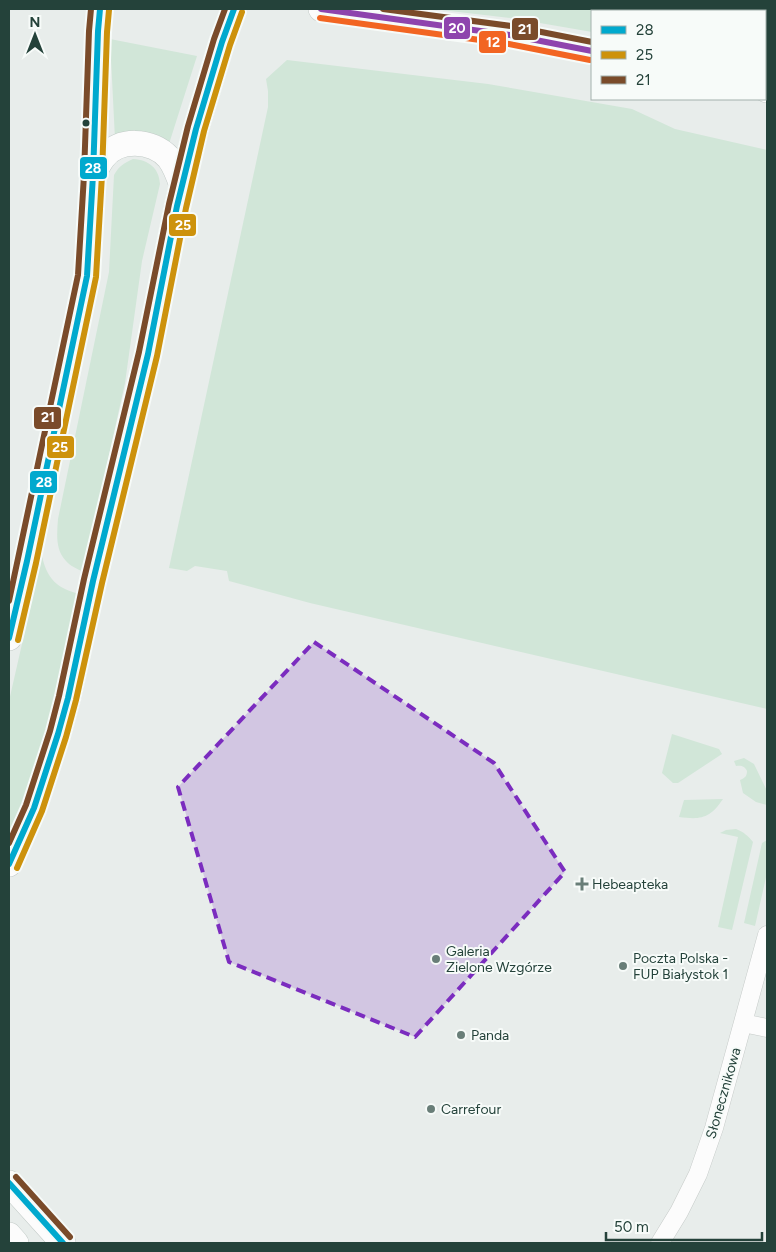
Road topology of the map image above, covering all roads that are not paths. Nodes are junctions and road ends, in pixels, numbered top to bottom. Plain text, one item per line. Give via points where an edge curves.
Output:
1 (100, 9) edge
2 (234, 9) edge
3 (321, 9) edge
4 (591, 52) edge
5 (93, 175) junction
6 (182, 186) junction
7 (9, 638) edge
8 (9, 864) edge
9 (767, 935) edge
10 (743, 1023) junction
11 (767, 1028) edge
12 (9, 1183) edge
13 (9, 1235) edge
14 (16, 1243) edge
15 (63, 1243) edge
16 (660, 1243) edge

1 - 5 main road
2 - 6 main road via 198,120
3 - 4 main road via 510,35
5 - 6 main road via 113,149 140,144 159,150 169,158
5 - 7 main road via 87,276
6 - 8 main road via 148,354 63,716 34,808
9 - 10 street, Słonecznikowa
10 - 11 street
10 - 16 street, Słonecznikowa via 698,1174
12 - 15 main road
13 - 14 main road

